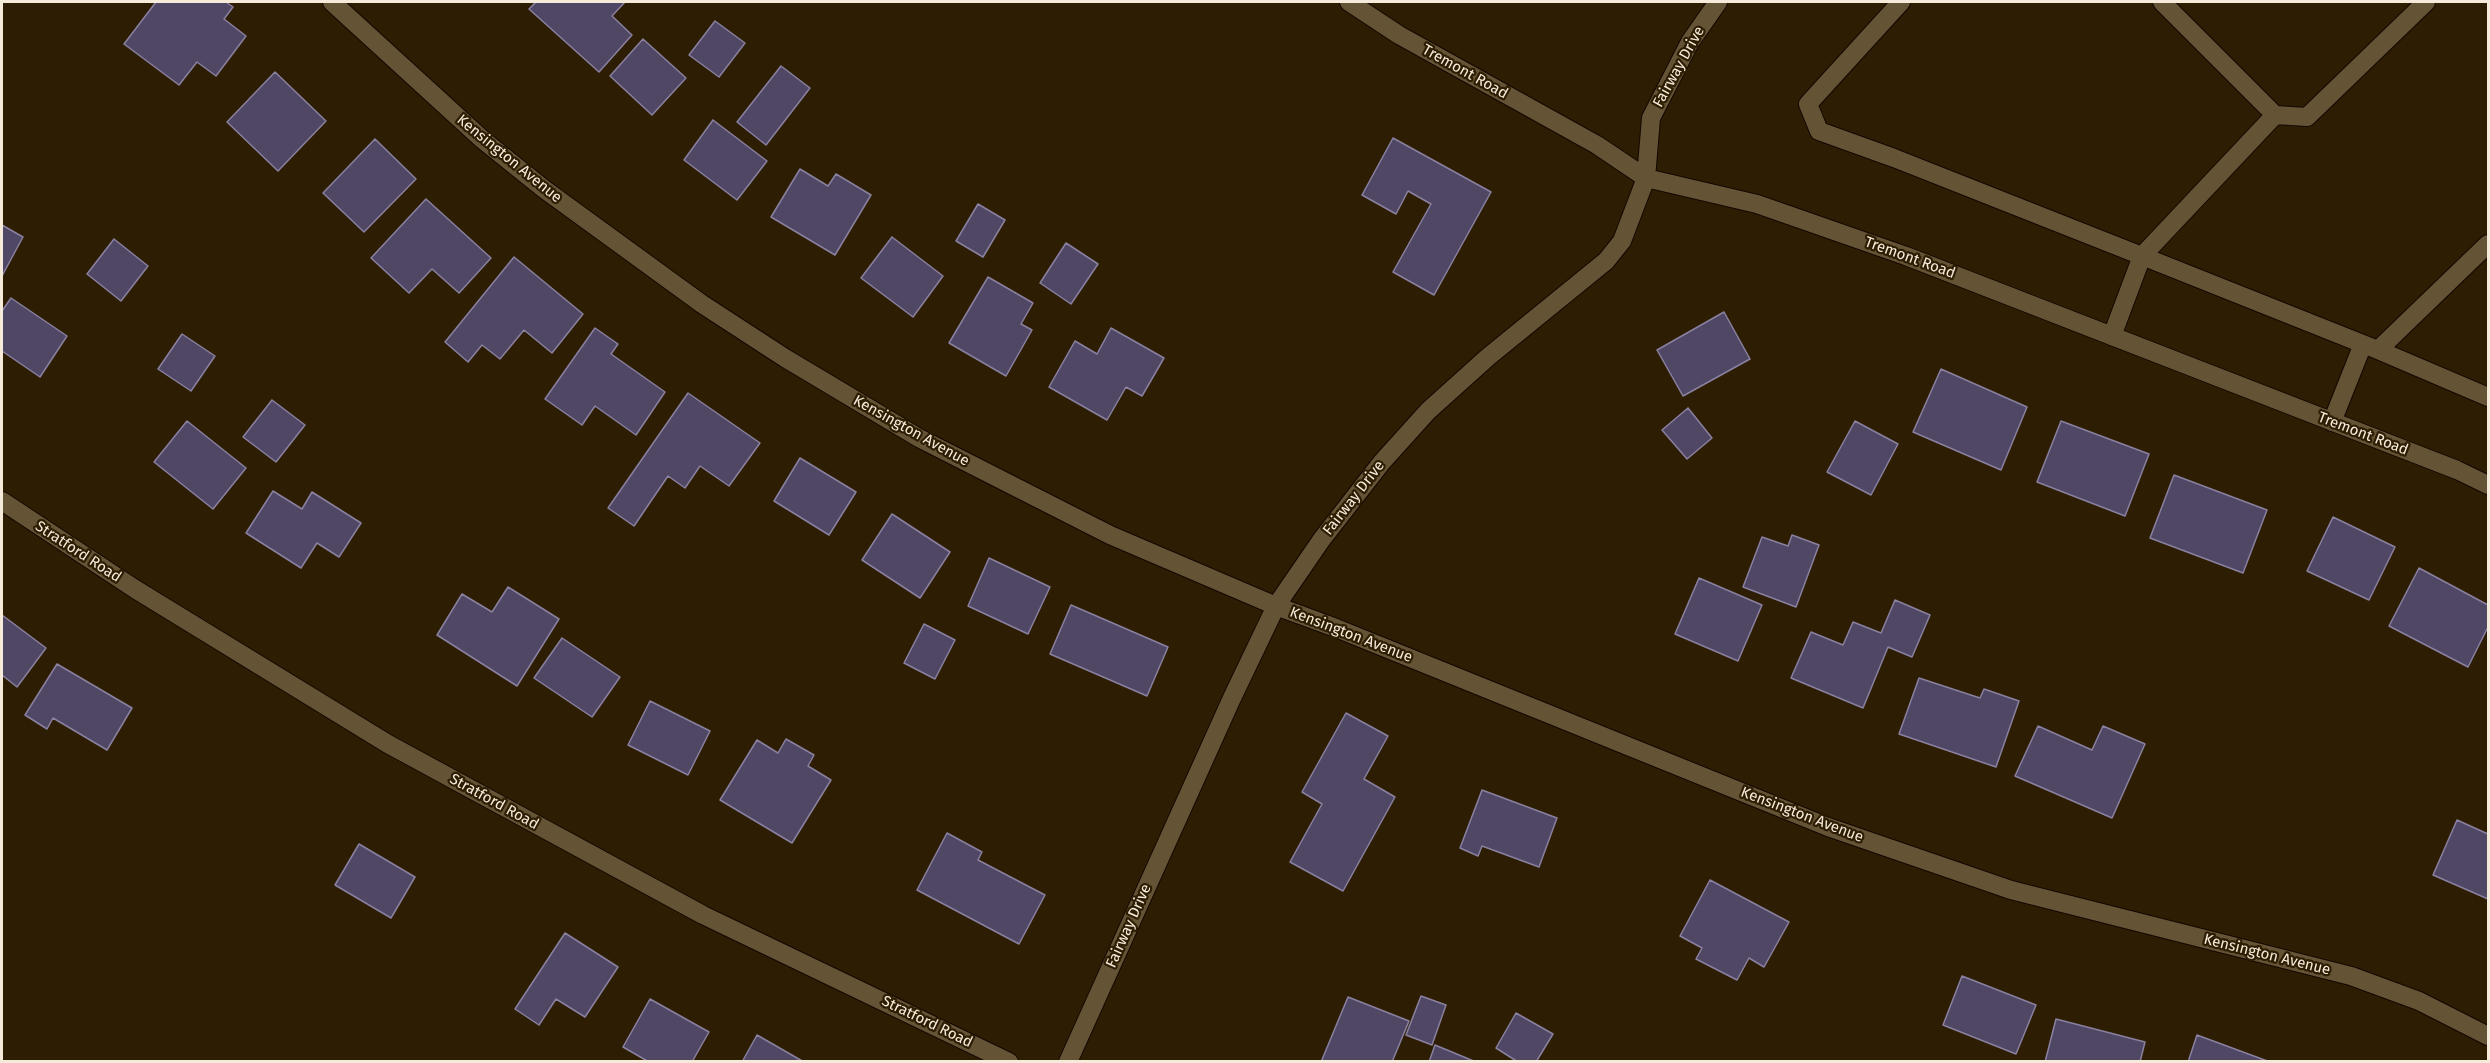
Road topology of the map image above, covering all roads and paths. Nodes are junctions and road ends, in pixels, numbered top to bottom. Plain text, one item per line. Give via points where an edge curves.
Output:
1 (332, 2) edge
2 (1349, 2) edge
3 (1718, 2) edge
4 (1901, 2) edge
5 (2162, 2) edge
6 (2426, 2) edge
7 (2275, 116) junction
8 (1646, 178) junction
9 (2488, 244) edge
10 (2142, 255) junction
11 (2112, 336) junction
12 (2370, 347) junction
13 (2488, 397) edge
14 (2332, 422) junction
15 (2488, 485) edge
16 (2, 501) edge
17 (1276, 606) junction
18 (2488, 1036) edge
19 (1009, 1062) edge
20 (1068, 1062) edge

1 - 17 street, Kensington Avenue via 491,147 702,304 785,358 919,438 1110,535
2 - 8 street, Tremont Road via 1399,35 1597,145
3 - 8 street, Fairway Drive via 1690,42 1651,118
4 - 10 street via 1808,104 1819,131
5 - 7 street
6 - 7 street via 2307,117
7 - 10 street
8 - 11 street, Tremont Road via 1757,204 1906,256
8 - 17 street, Fairway Drive via 1622,241 1606,261 1428,411 1382,462
9 - 12 street
10 - 11 street
10 - 12 street
11 - 14 street, Tremont Road
12 - 13 street
12 - 14 street
14 - 15 street, Tremont Road
16 - 19 street, Stratford Road via 135,589 388,744 703,915
17 - 18 street, Kensington Avenue via 1828,826 2011,890 2350,976 2419,1001
17 - 20 street, Fairway Drive

